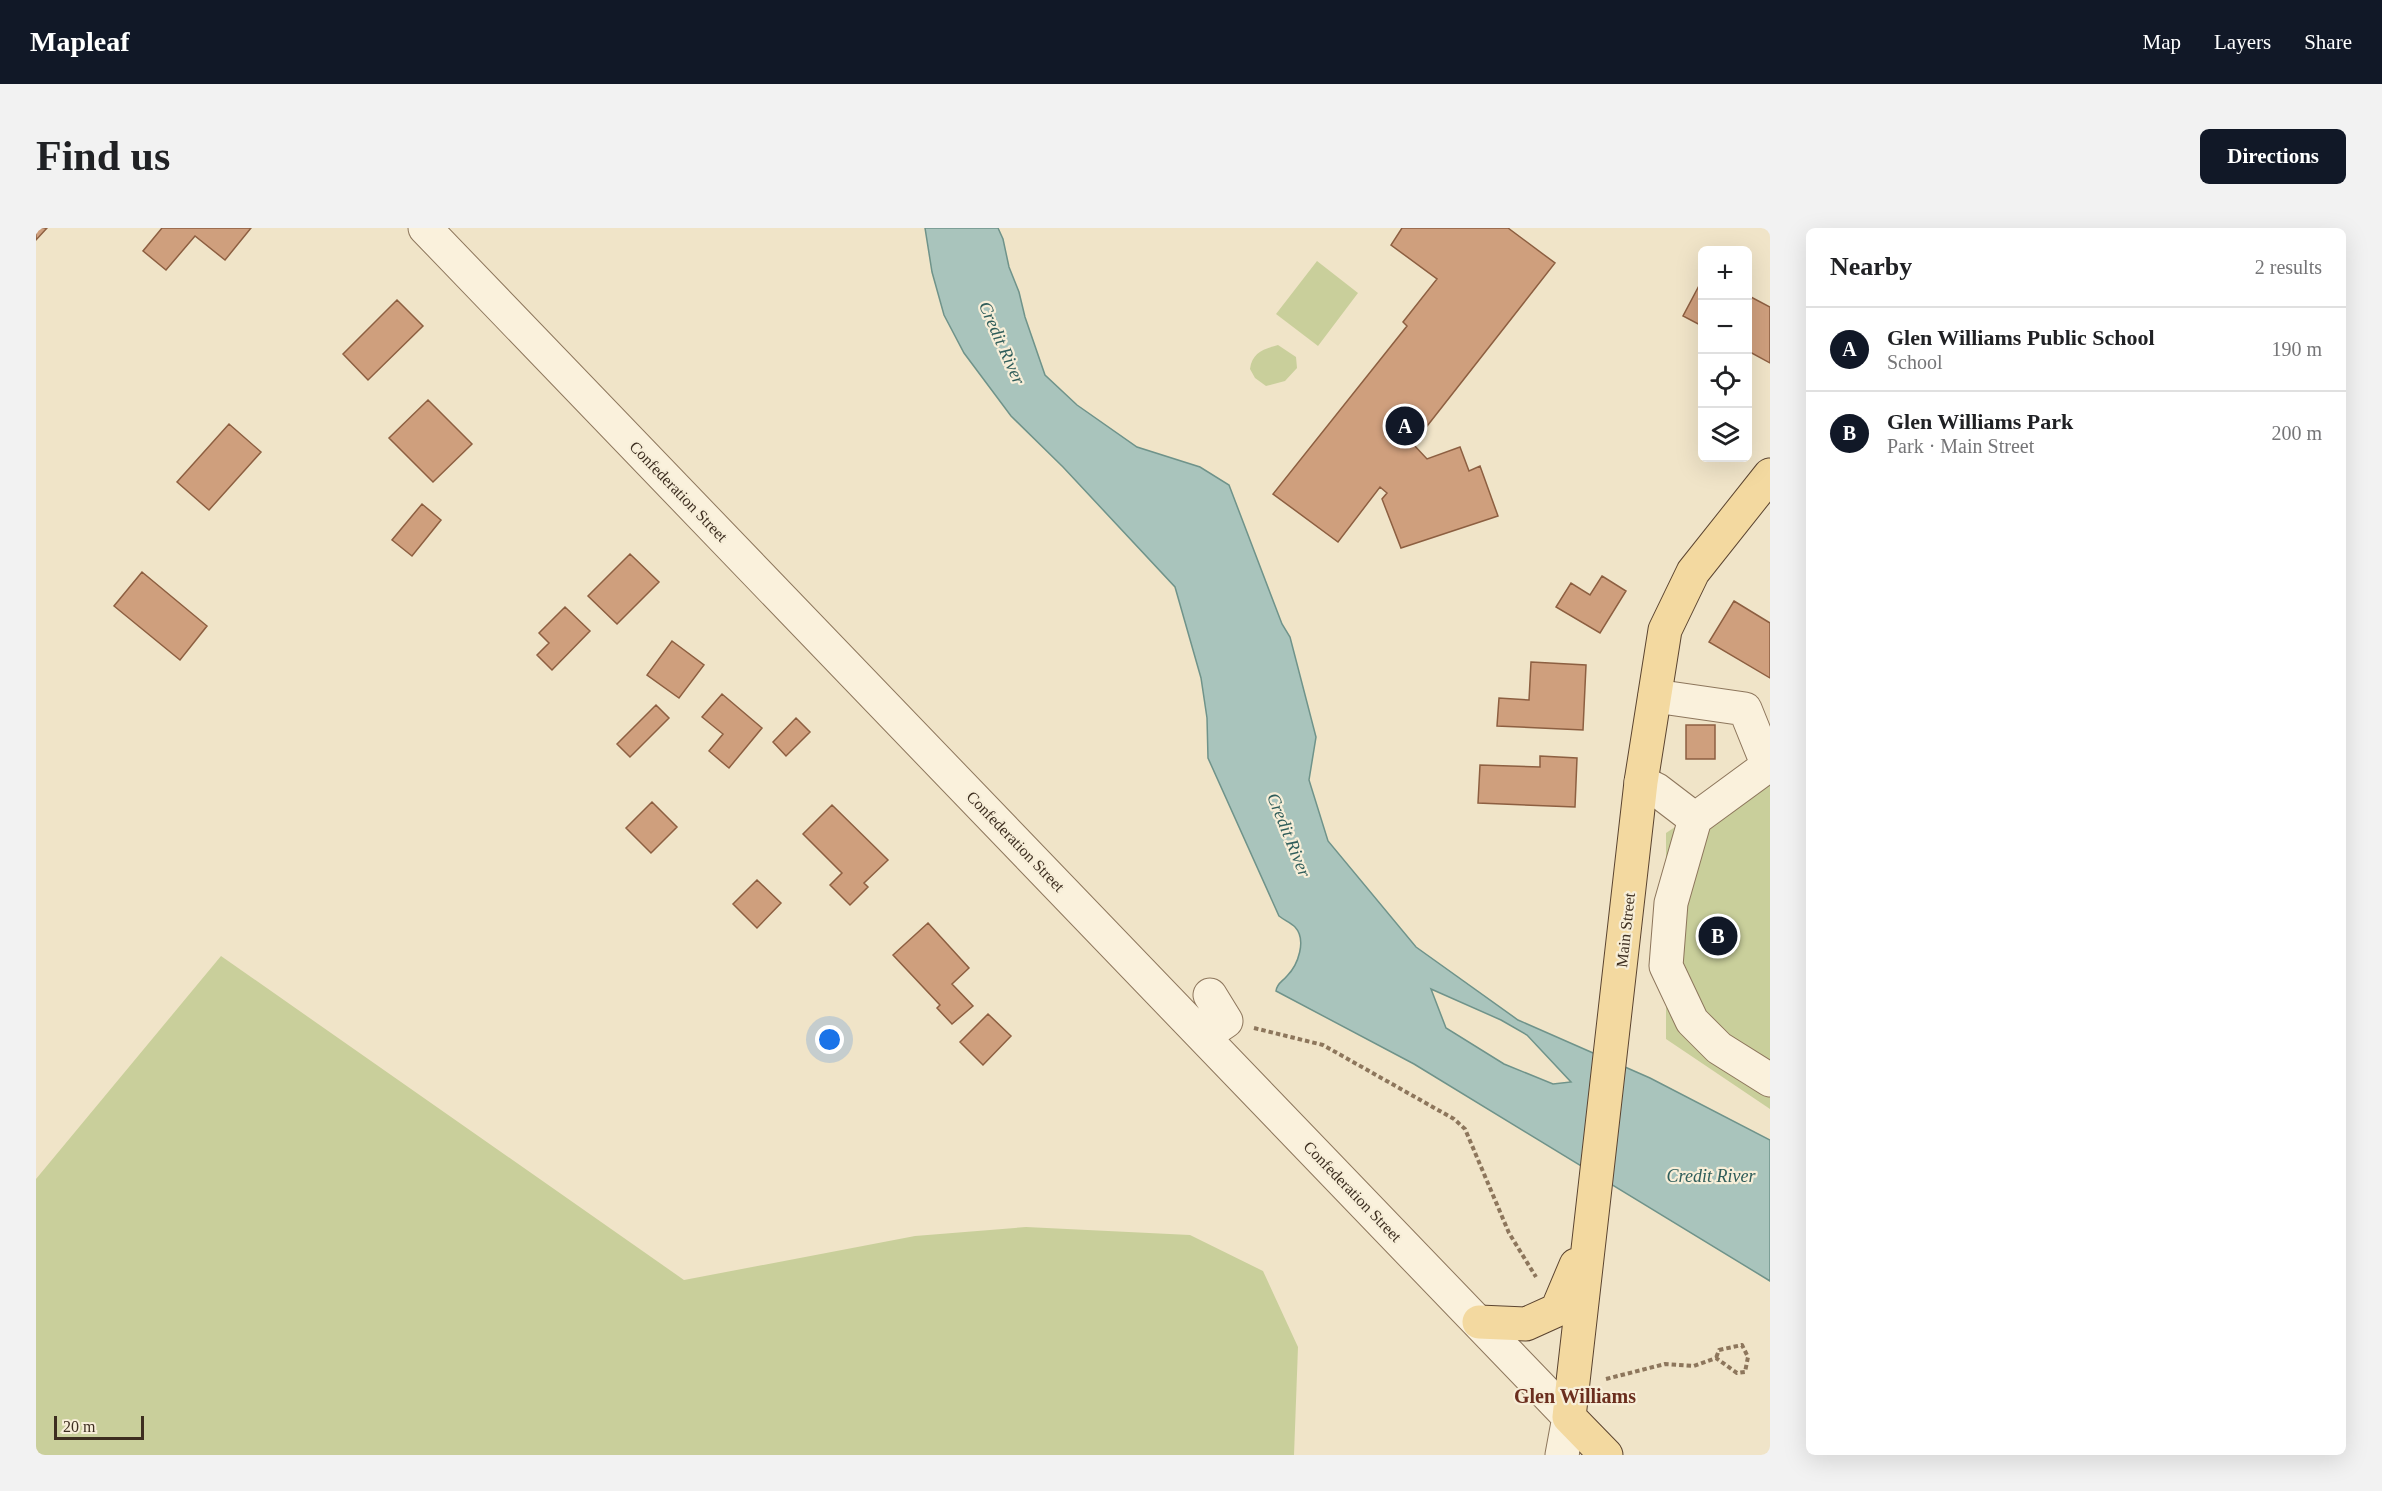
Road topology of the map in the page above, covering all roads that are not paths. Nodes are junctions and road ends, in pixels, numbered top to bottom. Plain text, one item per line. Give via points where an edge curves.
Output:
1 (425, 228) edge
2 (1770, 475) edge
3 (1655, 696) junction
4 (1769, 765) edge
5 (1641, 782) junction
6 (1695, 819) junction
7 (1770, 1080) edge
8 (1590, 1230) junction
9 (1479, 1322) junction
10 (1569, 1417) junction
11 (1562, 1455) edge
12 (1606, 1455) edge

1 - 9 street, Confederation Street via 1214,1018
2 - 3 main road, Main Street via 1693,572 1665,630
3 - 4 street via 1745,709
3 - 5 main road, Main Street
4 - 6 street
5 - 6 street
5 - 8 main road, Main Street
6 - 7 street via 1671,903 1666,966 1692,1020 1719,1048
8 - 9 main road via 1557,1310 1526,1324
8 - 10 main road, Main Street
9 - 10 street, Confederation Street
10 - 11 street
10 - 12 main road, Confederation Street

